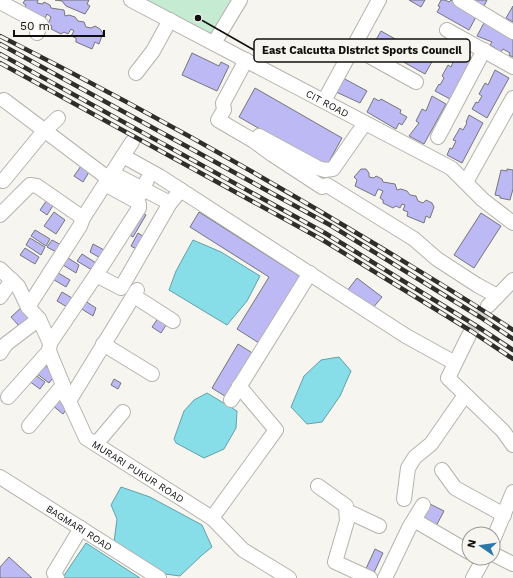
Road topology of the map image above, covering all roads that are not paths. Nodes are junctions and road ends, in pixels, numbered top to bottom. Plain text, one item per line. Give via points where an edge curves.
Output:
1 (132, 0) edge
2 (240, 0) edge
3 (379, 0) edge
4 (460, 0) edge
5 (0, 2) edge
6 (170, 20) junction
7 (447, 30) dead end
8 (513, 32) edge
9 (37, 33) dead end
10 (214, 44) junction
11 (353, 47) junction
12 (484, 50) junction
13 (246, 60) junction
14 (513, 67) edge
15 (136, 73) dead end
16 (416, 82) dead end
17 (513, 98) edge
18 (4, 101) edge
19 (324, 101) junction
20 (58, 118) dead end
21 (365, 122) junction
22 (238, 124) dead end
23 (44, 131) junction
24 (438, 137) dead end
25 (132, 142) dead end
26 (123, 156) junction
27 (140, 165) junction
28 (109, 178) junction
29 (1, 179) edge
30 (466, 182) junction
31 (143, 189) junction
32 (180, 190) junction
33 (19, 195) junction
34 (136, 201) junction
35 (170, 203) junction
36 (0, 215) edge
37 (83, 218) junction
38 (513, 223) edge
39 (0, 269) edge
40 (310, 273) junction
41 (96, 276) junction
42 (12, 280) junction
43 (503, 293) edge
44 (0, 297) edge
45 (28, 307) junction
46 (39, 319) junction
47 (172, 321) dead end
48 (469, 335) tunnel mouth
49 (103, 344) junction
50 (49, 347) junction
51 (0, 353) edge
52 (455, 362) junction
53 (152, 374) dead end
54 (63, 385) junction
55 (239, 386) junction
56 (466, 394) junction
57 (8, 397) dead end
58 (231, 400) dead end
59 (69, 401) junction
60 (123, 412) dead end
61 (29, 426) dead end
62 (96, 444) junction
63 (513, 445) edge
64 (442, 470) dead end
65 (0, 477) edge
66 (318, 486) dead end
67 (512, 497) edge
68 (404, 499) dead end
69 (423, 505) dead end
70 (347, 512) junction
71 (504, 515) junction
72 (212, 518) junction
73 (414, 520) junction
74 (379, 526) dead end
75 (499, 526) edge
76 (81, 528) junction
77 (461, 547) edge
78 (501, 561) edge
79 (513, 564) edge
80 (480, 566) edge
81 (57, 578) edge
82 (159, 578) edge
83 (289, 578) edge
84 (370, 578) edge
85 (385, 578) edge
86 (473, 578) edge

1 - 6 street, CIT ROAD
2 - 10 street
3 - 11 street
4 - 8 street
5 - 9 street via 41,24
6 - 10 street, CIT ROAD
6 - 15 street via 153,51
7 - 12 street
10 - 13 street, CIT ROAD
11 - 16 street
11 - 19 street
12 - 14 street
12 - 24 street
13 - 19 street, CIT ROAD
13 - 43 street via 223,103 224,110 218,120 254,140 322,187 327,185 414,239 477,285
17 - 30 street
18 - 23 street
19 - 21 street, CIT ROAD
20 - 23 street
21 - 22 street via 333,169 326,170
21 - 30 street, CIT ROAD via 451,168
23 - 28 street
23 - 29 street
25 - 26 street
26 - 27 street
26 - 28 street
27 - 31 street via 135,172 147,180
27 - 32 street
28 - 31 street
28 - 34 street
28 - 37 street
29 - 33 street
30 - 38 street, CIT ROAD via 483,200
31 - 34 street
31 - 35 street
32 - 35 street
32 - 40 street
33 - 36 street
33 - 37 street via 30,185 37,186
34 - 41 street via 139,208
35 - 41 street via 121,288
37 - 45 street
39 - 42 street, MURARI PUKUR ROAD
40 - 52 street via 406,336
40 - 55 street
41 - 50 street
42 - 44 street
42 - 45 street, MURARI PUKUR ROAD via 18,286
45 - 46 street, MURARI PUKUR ROAD
46 - 50 street, MURARI PUKUR ROAD
46 - 51 street via 6,344
47 - 49 street via 136,293
48 - 52 street
49 - 53 street
49 - 59 street
50 - 54 street, MURARI PUKUR ROAD
50 - 57 street
52 - 56 street via 448,378
54 - 59 street, MURARI PUKUR ROAD via 61,389
54 - 61 street
55 - 58 street
55 - 72 street via 276,430
56 - 63 street via 503,431
56 - 68 street via 431,444 415,457 408,468
59 - 62 street, MURARI PUKUR ROAD via 86,438
60 - 62 street
62 - 72 street, MURARI PUKUR ROAD
64 - 71 street via 455,488
65 - 76 street, BAGMARI ROAD
66 - 70 street via 346,506
67 - 71 street
69 - 73 street
70 - 74 street
70 - 84 street via 347,521 335,562
71 - 75 street
72 - 83 street, MURARI PUKUR ROAD via 243,550
73 - 77 street
73 - 85 street
76 - 81 street via 54,573
76 - 82 street, BAGMARI ROAD
78 - 79 street
80 - 86 street

